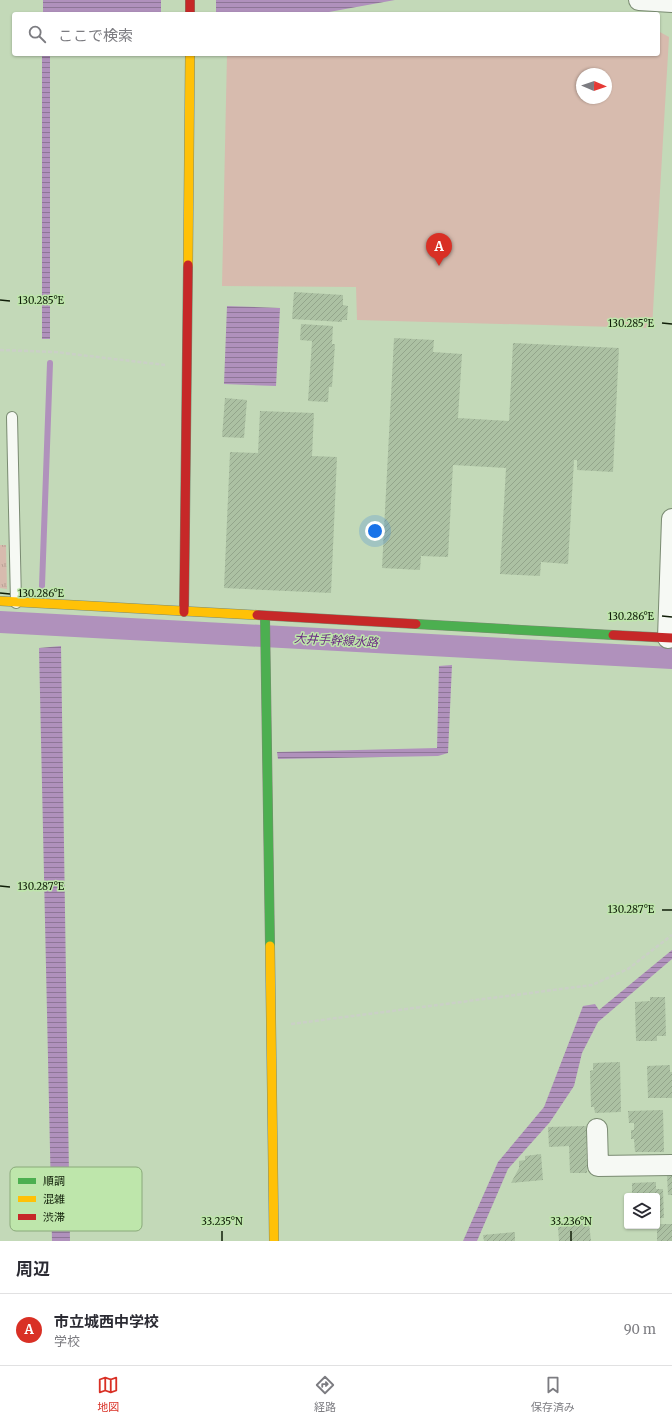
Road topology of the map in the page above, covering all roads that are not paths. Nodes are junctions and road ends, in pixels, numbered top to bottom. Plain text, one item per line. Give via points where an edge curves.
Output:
1 (190, 0) edge
2 (640, 0) edge
3 (672, 2) edge
4 (190, 12) edge
5 (190, 56) edge
6 (12, 417) dead end
7 (672, 519) edge
8 (0, 601) edge
9 (16, 603) junction
10 (184, 612) junction
11 (265, 621) junction
12 (670, 638) edge
13 (597, 1129) dead end
14 (672, 1165) edge
15 (274, 1241) edge

1 - 4 street
2 - 3 street
5 - 10 street
6 - 9 lane
7 - 12 street
8 - 9 street
9 - 10 street
10 - 11 street
11 - 12 street
11 - 15 street
13 - 14 street via 598,1166

